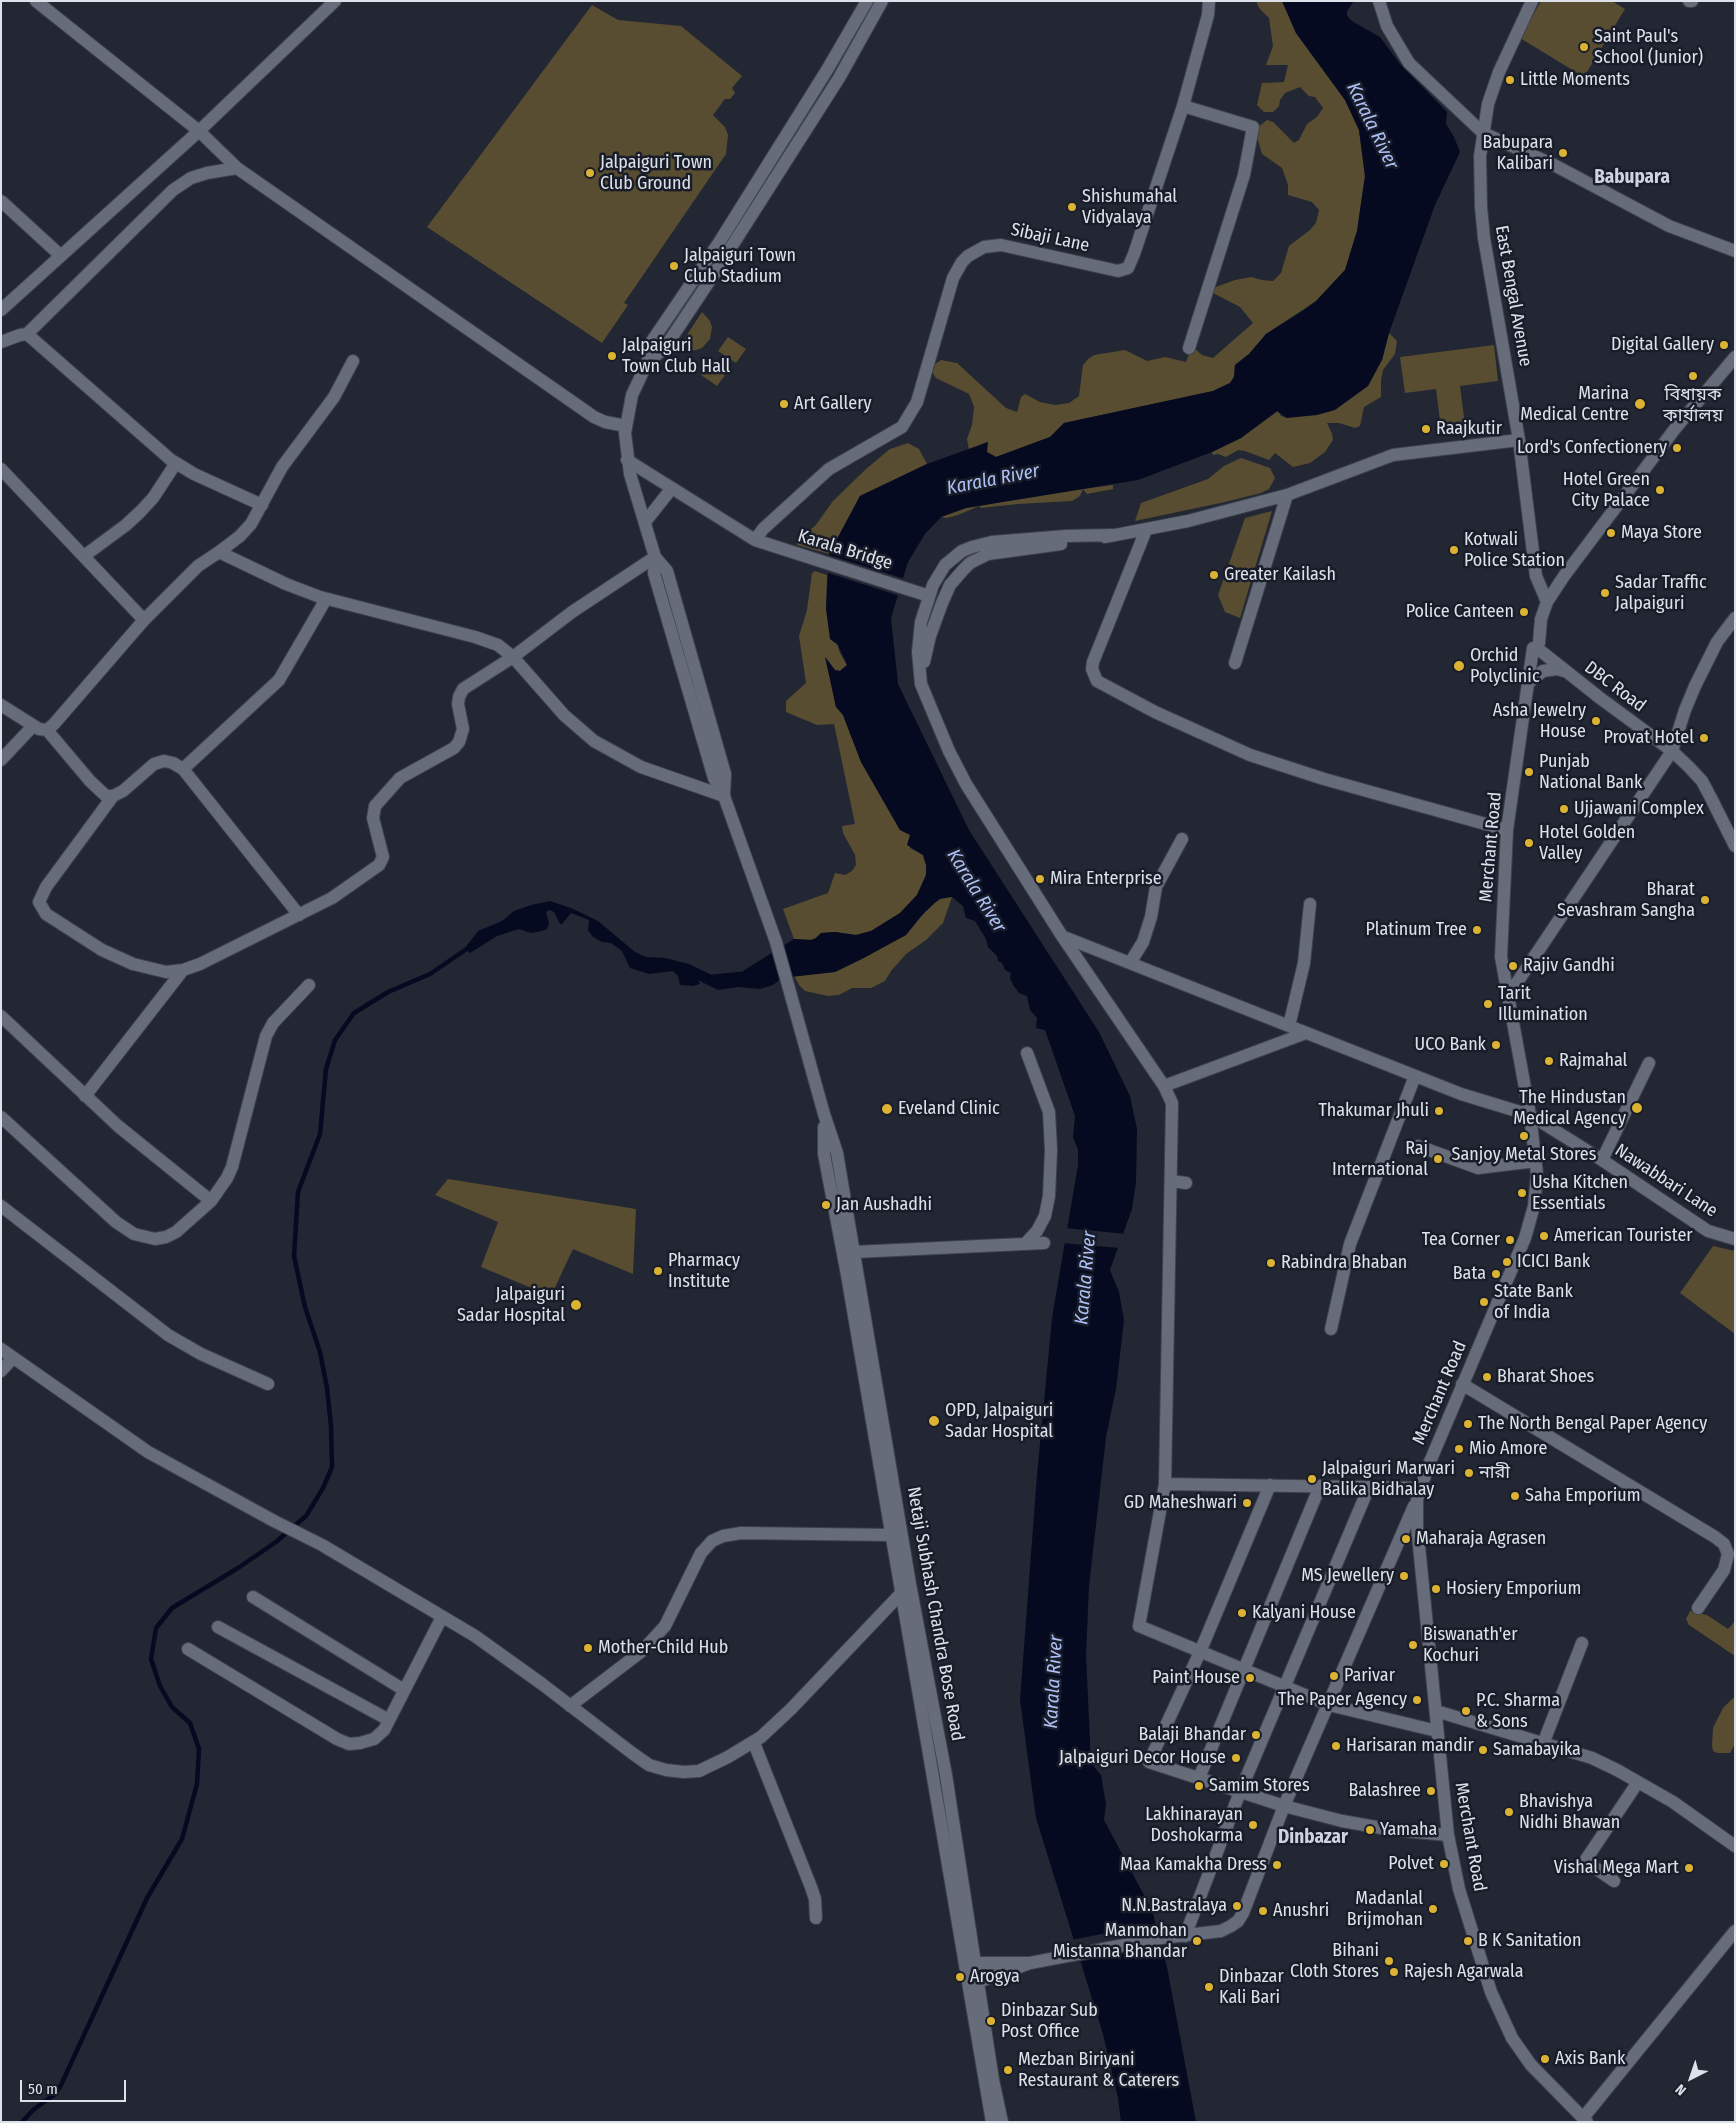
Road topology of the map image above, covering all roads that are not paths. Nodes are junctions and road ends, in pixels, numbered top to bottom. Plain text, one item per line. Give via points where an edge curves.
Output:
1 (36, 1) edge
2 (335, 1) edge
3 (867, 1) edge
4 (882, 1) edge
5 (1209, 1) edge
6 (1379, 1) edge
7 (1532, 1) edge
8 (1183, 106) junction
9 (199, 131) junction
10 (1484, 133) junction
11 (237, 168) junction
12 (1, 201) edge
13 (1735, 252) edge
14 (60, 255) junction
15 (1, 310) edge
16 (27, 334) junction
17 (1, 342) edge
18 (1189, 348) dead end
19 (1735, 358) edge
20 (353, 361) dead end
21 (648, 361) junction
22 (626, 426) junction
23 (1519, 440) junction
24 (627, 460) junction
25 (176, 463) junction
26 (1, 469) edge
27 (672, 488) junction
28 (1288, 495) junction
29 (262, 505) junction
30 (645, 522) junction
31 (1146, 530) junction
32 (1113, 535) junction
33 (758, 541) junction
34 (219, 552) junction
35 (84, 556) junction
36 (655, 557) junction
37 (925, 594) junction
38 (326, 599) junction
39 (1547, 602) junction
40 (144, 620) junction
41 (1733, 623) edge
42 (1538, 648) junction
43 (513, 657) junction
44 (1236, 663) dead end
45 (1564, 671) junction
46 (1528, 683) junction
47 (920, 684) junction
48 (1, 705) edge
49 (33, 726) junction
50 (48, 730) junction
51 (1672, 751) junction
52 (1, 760) edge
53 (183, 769) junction
54 (113, 796) junction
55 (724, 796) junction
56 (1508, 830) junction
57 (1182, 839) dead end
58 (1735, 846) edge
59 (1310, 904) dead end
60 (298, 915) junction
61 (1062, 936) junction
62 (1130, 963) junction
63 (183, 970) junction
64 (309, 985) dead end
65 (1508, 996) junction
66 (1, 1016) edge
67 (1289, 1026) junction
68 (1306, 1033) junction
69 (1027, 1053) dead end
70 (1648, 1064) dead end
71 (1415, 1076) junction
72 (1164, 1086) junction
73 (85, 1096) junction
74 (824, 1114) junction
75 (1530, 1115) junction
76 (1, 1116) edge
77 (1418, 1146) dead end
78 (1602, 1160) junction
79 (1536, 1161) junction
80 (1171, 1181) junction
81 (1186, 1182) dead end
82 (210, 1201) junction
83 (1, 1206) edge
84 (1735, 1240) edge
85 (1044, 1243) dead end
86 (1025, 1244) junction
87 (854, 1252) junction
88 (1331, 1329) dead end
89 (1, 1349) edge
90 (13, 1358) junction
91 (1, 1371) edge
92 (268, 1384) dead end
93 (1462, 1384) junction
94 (1165, 1484) junction
95 (1270, 1485) junction
96 (1320, 1486) junction
97 (1369, 1487) junction
98 (1419, 1494) junction
99 (891, 1535) junction
100 (906, 1588) junction
101 (253, 1597) dead end
102 (1698, 1608) dead end
103 (442, 1617) junction
104 (218, 1627) dead end
105 (1582, 1643) dead end
106 (188, 1649) dead end
107 (1200, 1652) junction
108 (1244, 1670) junction
109 (1285, 1687) junction
110 (404, 1690) junction
111 (1329, 1705) junction
112 (570, 1706) junction
113 (1436, 1712) junction
114 (389, 1720) junction
115 (1437, 1730) junction
116 (754, 1742) junction
117 (1543, 1744) junction
118 (1199, 1778) junction
119 (1638, 1782) junction
120 (1240, 1792) junction
121 (1284, 1806) junction
122 (1448, 1835) junction
123 (1735, 1846) edge
124 (1614, 1881) dead end
125 (816, 1918) dead end
126 (1735, 1931) edge
127 (1185, 1936) junction
128 (975, 1963) junction
129 (1030, 1963) junction
130 (978, 1982) junction
131 (989, 2081) junction
132 (1585, 2120) edge
133 (992, 2122) edge
134 (1002, 2122) edge

1 - 9 street
2 - 9 street
3 - 21 street, Netaji Subhash Chandra Bose Road via 720,241 652,341
4 - 21 street, Netaji Subhash Chandra Bose Road via 839,78 698,305 671,346
5 - 8 street, Sibaji Lane
6 - 10 street via 1390,33 1410,63
7 - 10 street, East Bengal Avenue via 1494,83
8 - 18 street via 1253,127 1244,175
8 - 33 street, Sibaji Lane via 1128,268 1118,271 1001,245 984,248 968,256 953,278 917,402 902,427 829,469 763,529
9 - 11 street
9 - 14 street
10 - 13 street via 1554,165 1669,226
10 - 23 street, East Bengal Avenue via 1480,172 1484,238
11 - 16 street via 191,178 173,190
11 - 22 street via 594,417
12 - 14 street
14 - 15 street
16 - 17 street
16 - 25 street
19 - 39 street, Merchant Road via 1593,536
20 - 29 street via 334,397 282,466
21 - 22 street, Netaji Subhash Chandra Bose Road via 632,395
22 - 24 street, Netaji Subhash Chandra Bose Road
23 - 28 street via 1394,455
23 - 39 street, East Bengal Avenue via 1536,576
24 - 27 street, Karala Bridge
24 - 30 street, Netaji Subhash Chandra Bose Road
25 - 29 street
25 - 35 street via 140,512
26 - 35 street
27 - 30 street
27 - 33 street, Karala Bridge
28 - 31 street
28 - 44 street
29 - 34 street via 251,524
30 - 36 street, Netaji Subhash Chandra Bose Road
31 - 32 street
31 - 56 street via 1093,662 1097,681 1155,712 1250,755 1337,783
32 - 37 street via 992,542 972,547 945,565
32 - 47 street via 998,552 970,563 956,577 942,604 926,652
33 - 37 street, Karala Bridge
34 - 38 street
34 - 40 street via 198,566
35 - 40 street
36 - 43 street via 572,612
36 - 55 street, Netaji Subhash Chandra Bose Road via 670,580 725,774
37 - 47 street via 918,652
38 - 43 street via 475,637 498,645
38 - 53 street via 279,680
39 - 42 street, Merchant Road via 1541,618
40 - 50 street
41 - 51 street via 1717,642 1695,686
42 - 45 street, DBC Road
42 - 46 street, Merchant Road
43 - 55 street via 564,715 594,741 641,767
43 - 60 street via 463,689 458,704 462,729 454,748 400,778 375,806 374,818 383,858 379,865 332,898
45 - 46 street via 1543,671
45 - 51 street, DBC Road
46 - 56 street, Merchant Road
47 - 61 street via 966,784
48 - 49 street
49 - 50 street
49 - 52 street
50 - 54 street via 90,781 106,796
51 - 58 street, DBC Road via 1702,781
51 - 65 street
53 - 54 street via 164,761 154,764
53 - 60 street
54 - 63 street via 46,887 39,902 46,914 102,950 149,969
55 - 74 street, Netaji Subhash Chandra Bose Road via 776,942
56 - 65 street, Merchant Road via 1501,957
57 - 62 street via 1158,880 1143,942
59 - 67 street via 1304,963
60 - 63 street
61 - 62 street, Nawabbari Lane
61 - 72 street
62 - 67 street, Nawabbari Lane
63 - 73 street
64 - 82 street via 273,1023 266,1036 232,1167 219,1192
65 - 75 street, Merchant Road
66 - 73 street
67 - 68 street, Nawabbari Lane
68 - 71 street, Nawabbari Lane
68 - 72 street
69 - 86 street via 1049,1112 1052,1150 1045,1216
70 - 78 street
71 - 75 street, Nawabbari Lane
71 - 88 street via 1350,1244
72 - 80 street via 1172,1103
73 - 82 street
74 - 87 street, Netaji Subhash Chandra Bose Road via 837,1153
74 - 99 street, Netaji Subhash Chandra Bose Road via 824,1154
75 - 78 street, Nawabbari Lane
75 - 79 street, Merchant Road
76 - 82 street via 116,1222 134,1234 155,1239 166,1237
77 - 79 street via 1478,1168
78 - 84 street, Nawabbari Lane via 1708,1231
79 - 93 street, Merchant Road via 1534,1206 1525,1238
80 - 81 street
80 - 94 street via 1174,1345
83 - 92 street via 168,1335 201,1354
85 - 86 street
86 - 87 street
87 - 100 street, Netaji Subhash Chandra Bose Road
89 - 90 street
90 - 91 street
90 - 103 street via 148,1452 322,1545
93 - 98 street, Merchant Road
93 - 102 street via 1724,1544 1728,1561
94 - 95 street
94 - 107 street via 1139,1626
95 - 96 street
95 - 107 street
96 - 97 street
96 - 108 street
97 - 98 street
97 - 109 street
98 - 111 street
98 - 113 street, Merchant Road via 1418,1548
99 - 100 street, Netaji Subhash Chandra Bose Road
99 - 112 street via 741,1533 712,1541 701,1553 665,1626 642,1651
100 - 116 street via 791,1709
100 - 128 street, Netaji Subhash Chandra Bose Road via 946,1775
100 - 131 street, Netaji Subhash Chandra Bose Road
101 - 110 street
103 - 110 street
103 - 112 street via 475,1636
104 - 114 street
105 - 117 street
106 - 114 street via 348,1744 374,1739
107 - 108 street
107 - 118 street via 1149,1762
108 - 109 street
108 - 118 street
109 - 111 street
109 - 120 street
110 - 114 street
111 - 115 street
111 - 121 street
112 - 116 street via 632,1754 649,1765 666,1770 699,1771
113 - 115 street, Merchant Road
113 - 117 street
115 - 122 street, Merchant Road
116 - 125 street via 815,1898
117 - 119 street via 1592,1758
118 - 120 street
119 - 123 street
119 - 124 street via 1584,1861
120 - 121 street
120 - 127 street
121 - 122 street via 1384,1829
121 - 127 street via 1238,1921 1221,1932
122 - 132 street, Merchant Road via 1474,1942 1508,2031 1531,2065
126 - 132 street
127 - 129 street
128 - 129 street
128 - 130 street, Netaji Subhash Chandra Bose Road
129 - 130 street
130 - 131 street, Netaji Subhash Chandra Bose Road
131 - 133 street, Netaji Subhash Chandra Bose Road
131 - 134 street, Netaji Subhash Chandra Bose Road

